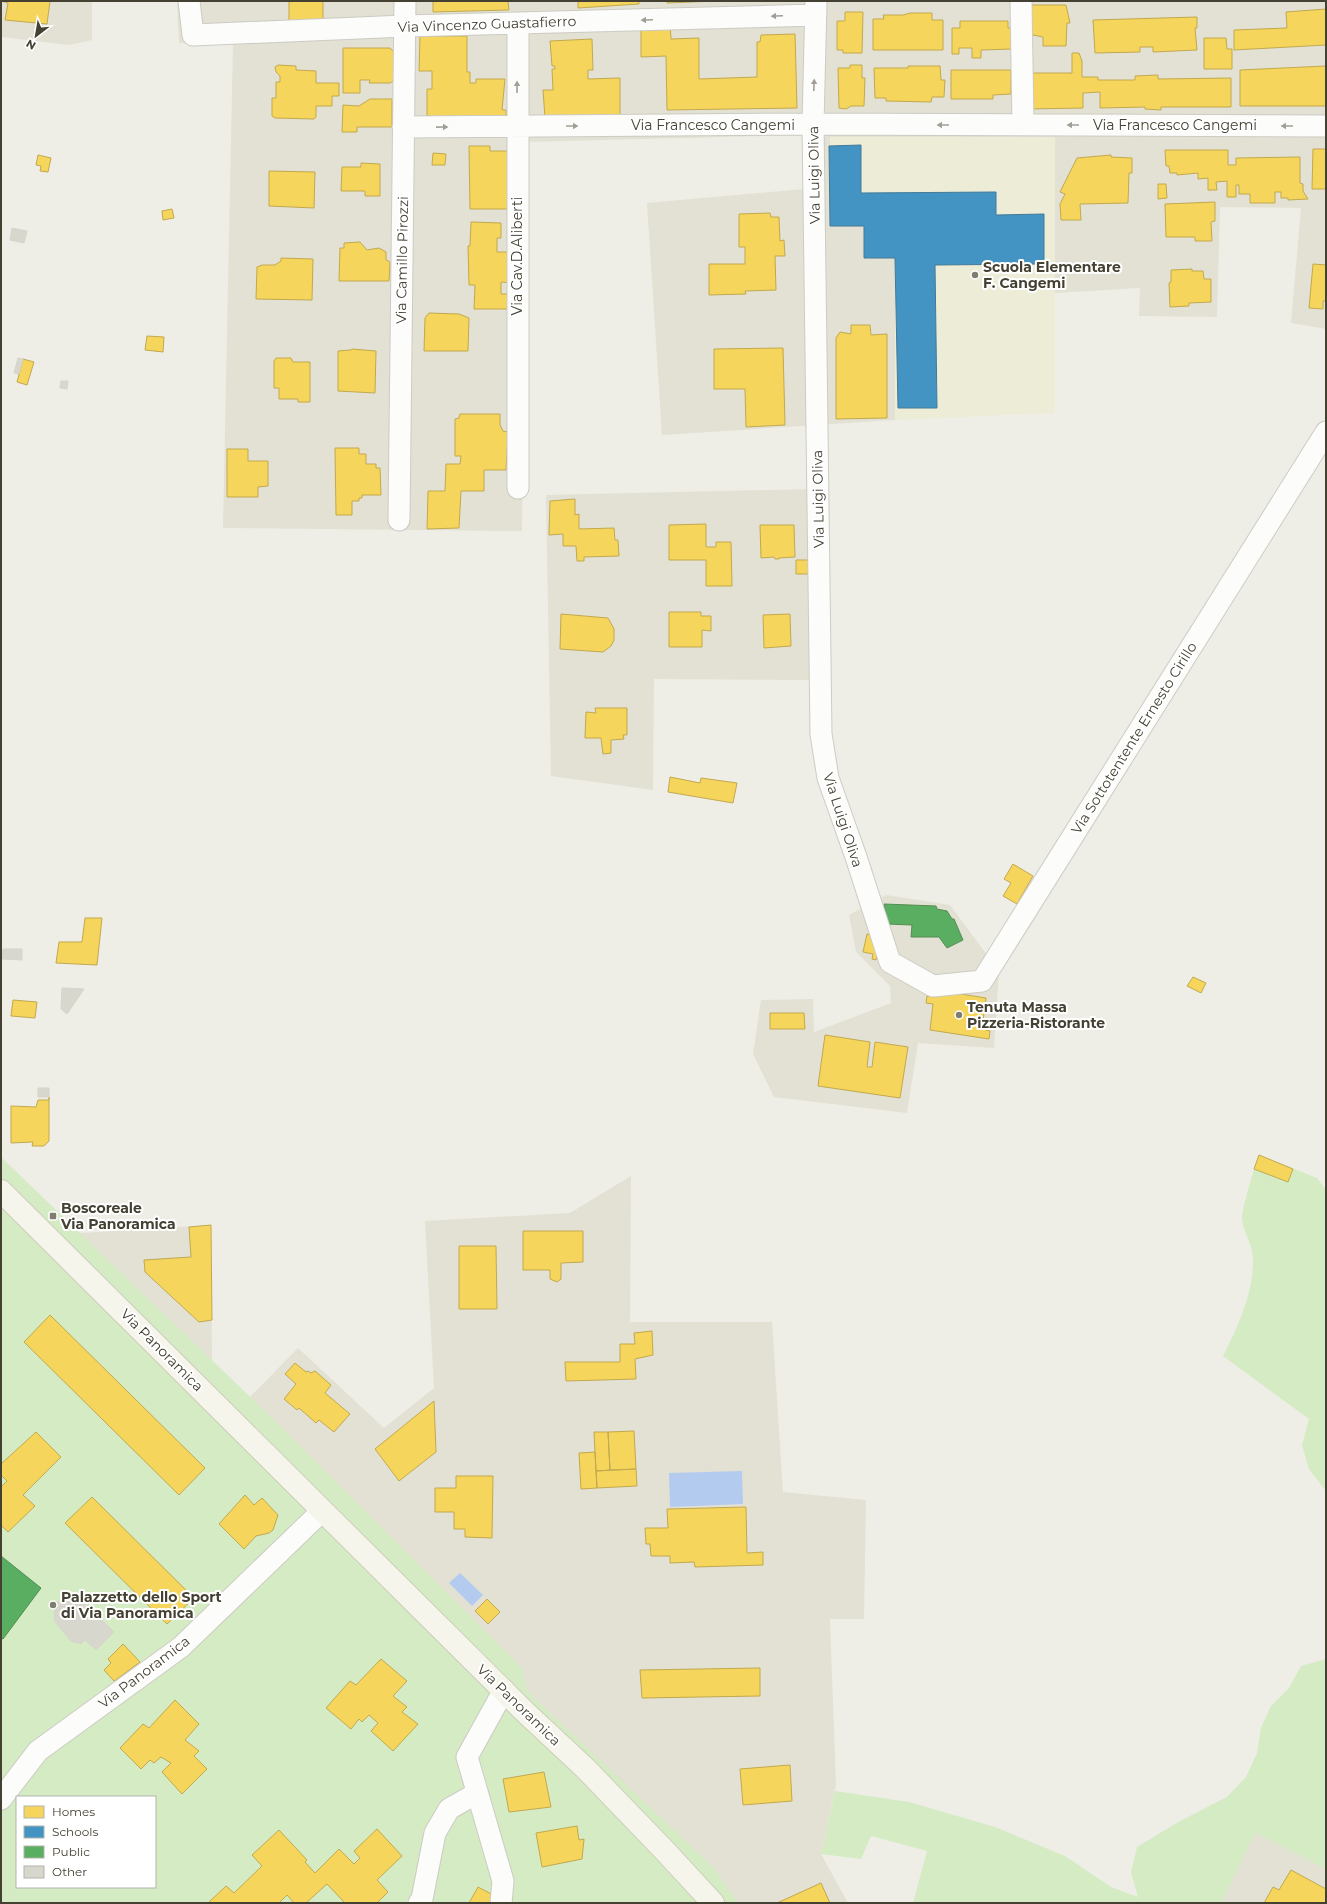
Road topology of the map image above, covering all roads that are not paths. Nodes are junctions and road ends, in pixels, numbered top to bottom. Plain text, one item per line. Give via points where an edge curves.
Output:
1 (189, 1) edge
2 (405, 1) edge
3 (1021, 1) edge
4 (816, 8) edge
5 (518, 23) junction
6 (405, 26) junction
7 (813, 124) junction
8 (1023, 125) junction
9 (517, 126) junction
10 (1326, 126) edge
11 (404, 127) junction
12 (1326, 432) edge
13 (518, 488) dead end
14 (399, 520) dead end
15 (911, 974) joint
16 (1, 1191) edge
17 (322, 1511) junction
18 (504, 1690) junction
19 (477, 1793) junction
20 (1, 1799) edge
21 (419, 1903) edge
22 (501, 1903) edge
23 (712, 1903) edge

1 - 6 street, Via Vincenzo Guastafierro via 193,35
2 - 6 street, Via Camillo Pirozzi
3 - 8 street
4 -> 5 street, Via Vincenzo Guastafierro
7 -> 4 street, Via Luigi Oliva
5 - 6 street, Via Vincenzo Guastafierro
9 -> 5 street, Via Cav.D.Aliberti
6 - 11 street, Via Camillo Pirozzi
8 -> 7 street, Via Francesco Cangemi
9 -> 7 street, Via Francesco Cangemi
7 - 15 street, Via Luigi Oliva via 821,734 828,778 890,962
10 -> 8 street, Via Francesco Cangemi
11 -> 9 street, Via Francesco Cangemi
9 - 13 street, Via Cav.D.Aliberti
11 - 14 street, Via Camillo Pirozzi
12 - 15 street, Via Sottotentente Ernesto Cirillo via 982,981 933,986
16 - 17 street, Via Panoramica
17 - 18 street, Via Panoramica
17 - 20 street, Via Panoramica via 181,1647 38,1751
18 - 19 street via 467,1757
18 - 23 street, Via Panoramica via 585,1768
19 - 21 street via 449,1809 435,1833 422,1899
19 - 22 street via 503,1881

